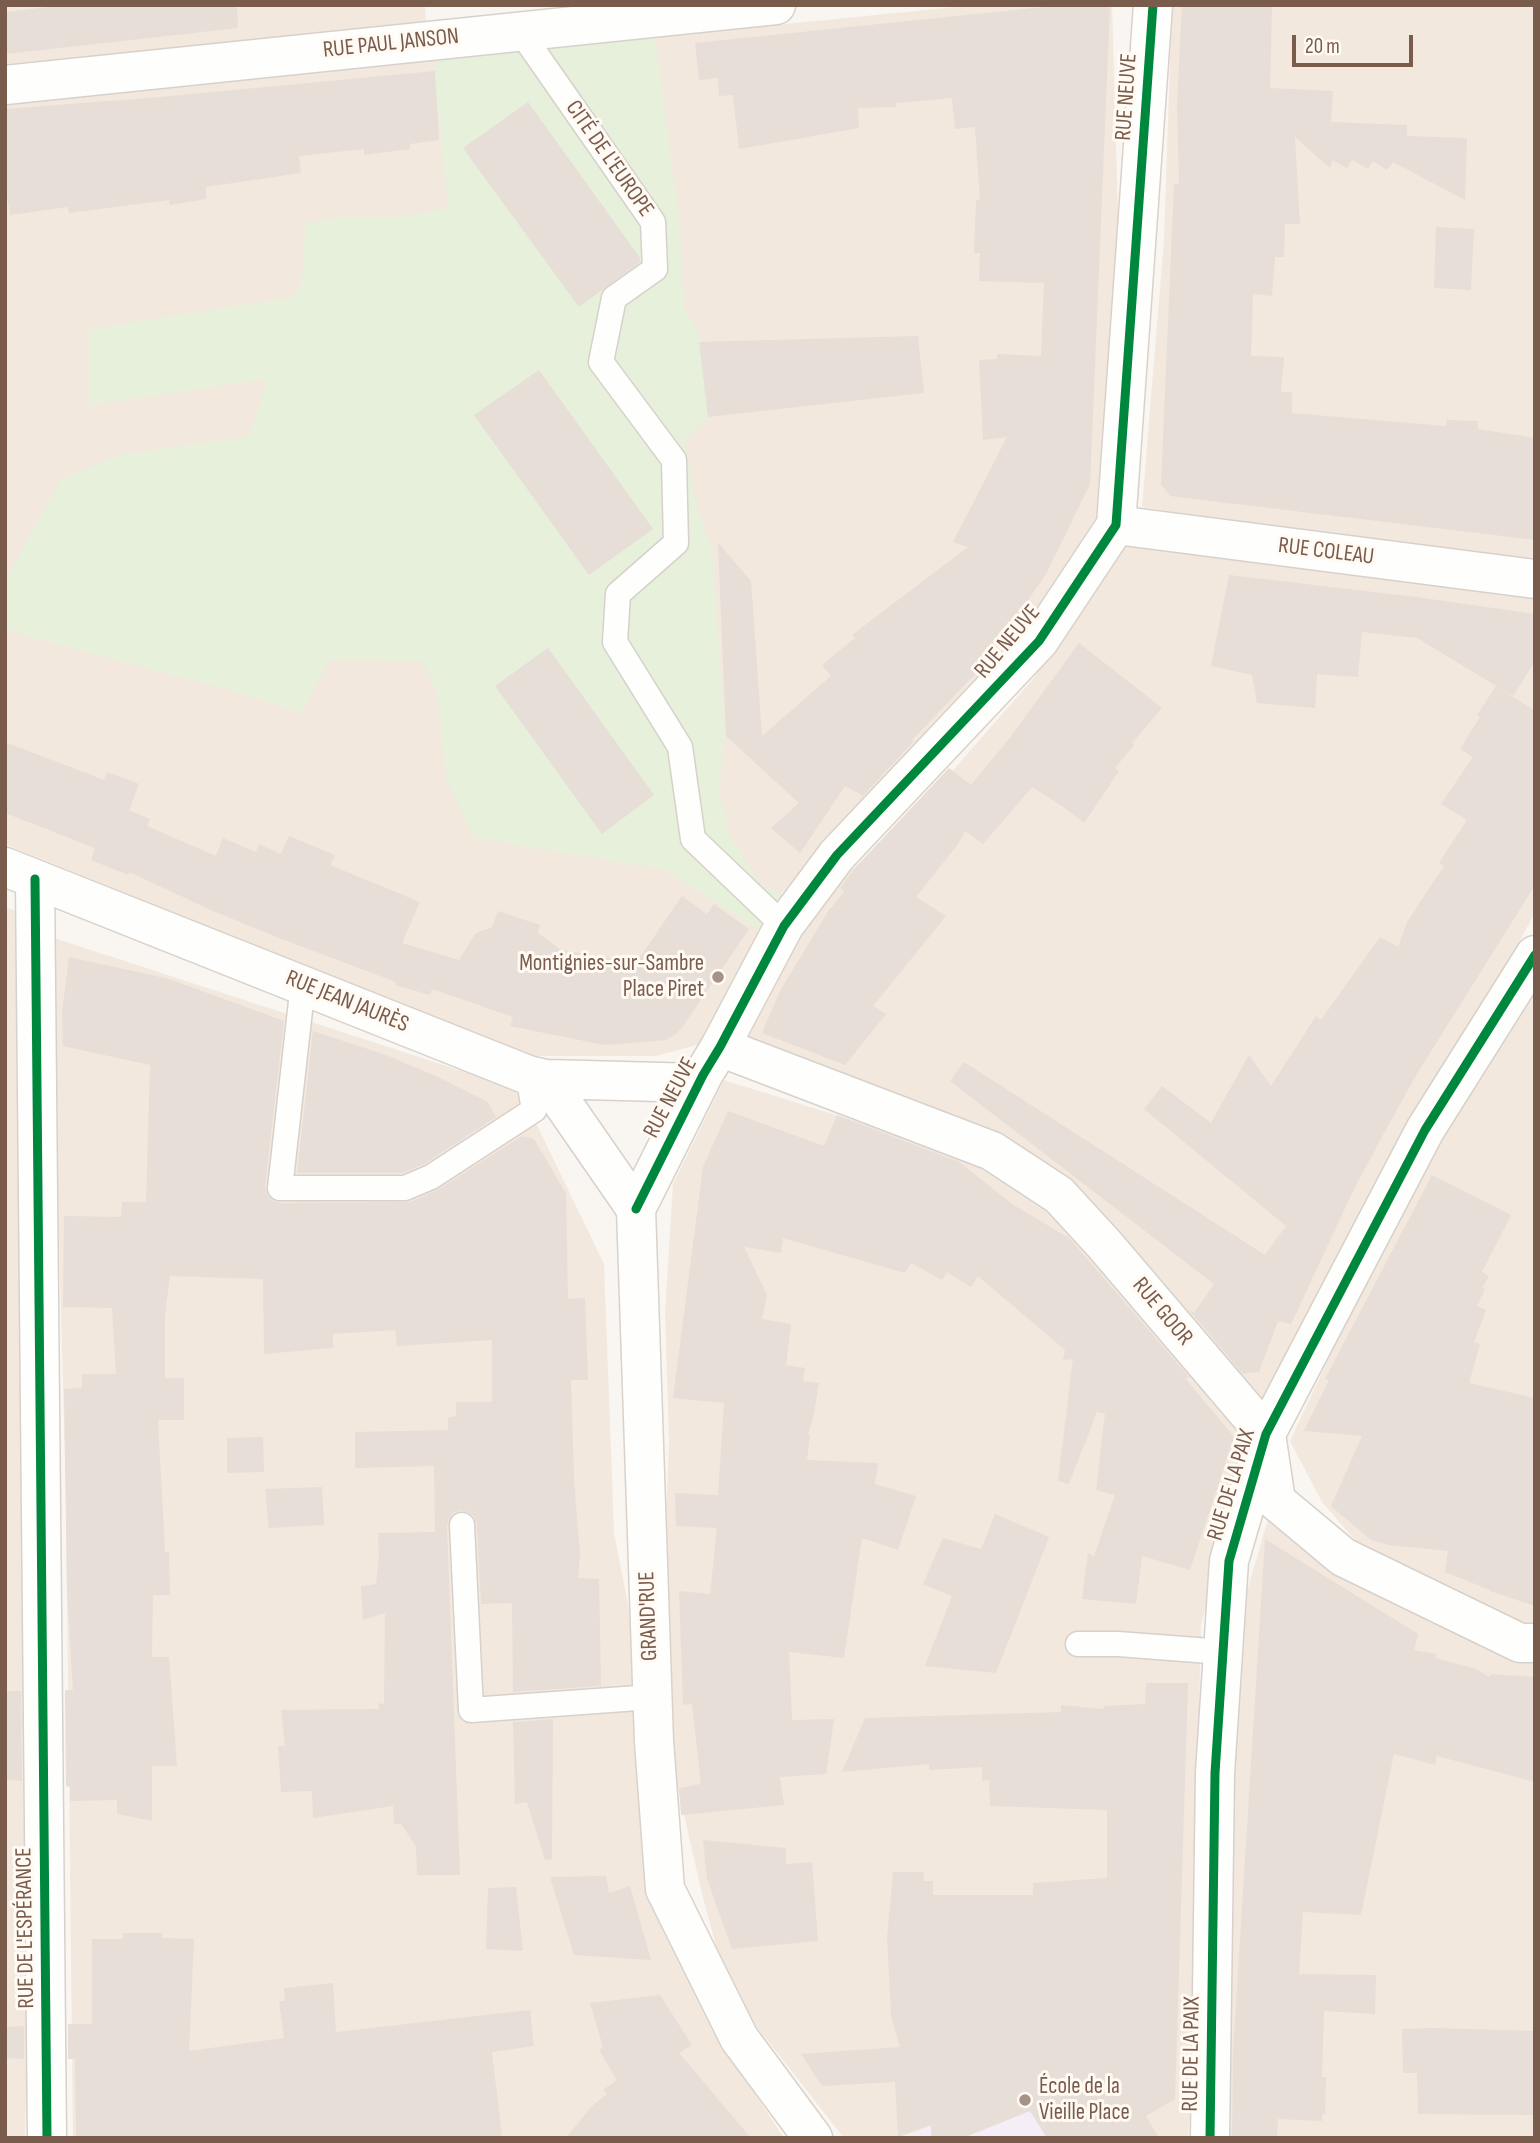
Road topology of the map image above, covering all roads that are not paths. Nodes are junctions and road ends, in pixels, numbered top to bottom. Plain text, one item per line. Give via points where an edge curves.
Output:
1 (776, 5) edge
2 (1153, 5) edge
3 (520, 31) junction
4 (5, 85) edge
5 (1116, 525) junction
6 (1535, 579) edge
7 (20, 873) edge
8 (784, 926) junction
9 (1535, 955) edge
10 (303, 984) junction
11 (720, 1047) junction
12 (538, 1077) junction
13 (699, 1083) junction
14 (636, 1209) junction
15 (1266, 1434) junction
16 (462, 1525) dead end
17 (1535, 1643) edge
18 (1078, 1644) dead end
19 (1223, 1652) junction
20 (652, 1697) junction
21 (47, 2138) edge
22 (813, 2138) edge
23 (1210, 2138) edge

1 - 3 street, RUE PAUL JANSON
2 - 5 street, RUE NEUVE
3 - 4 street, RUE PAUL JANSON
3 - 8 lane, CITÉ DE L'EUROPE via 653,222 654,270 614,298 601,362 674,460 676,543 618,594 615,642 680,747 693,839
5 - 6 street, RUE COLEAU
5 - 8 street, RUE NEUVE via 1039,641 837,855
7 - 10 street, RUE JEAN JAURÈS
7 - 21 street, RUE DE L'ESPÉRANCE
8 - 11 street, RUE NEUVE
9 - 15 street, RUE DE LA PAIX via 1425,1130
10 - 12 street, RUE JEAN JAURÈS
10 - 12 lane via 280,1188 405,1188 431,1177 534,1110
11 - 13 street, RUE NEUVE
11 - 15 street, RUE GOOR via 992,1151 1059,1195
12 - 13 street, RUE JEAN JAURÈS
12 - 14 street
13 - 14 street, RUE NEUVE
14 - 20 street, GRAND'RUE
15 - 17 street via 1276,1500 1343,1557 1520,1643
15 - 19 street, RUE DE LA PAIX via 1229,1561
16 - 20 lane via 471,1710
18 - 19 lane
19 - 23 street, RUE DE LA PAIX via 1215,1773
20 - 22 street, GRAND'RUE via 665,1889 739,2038

